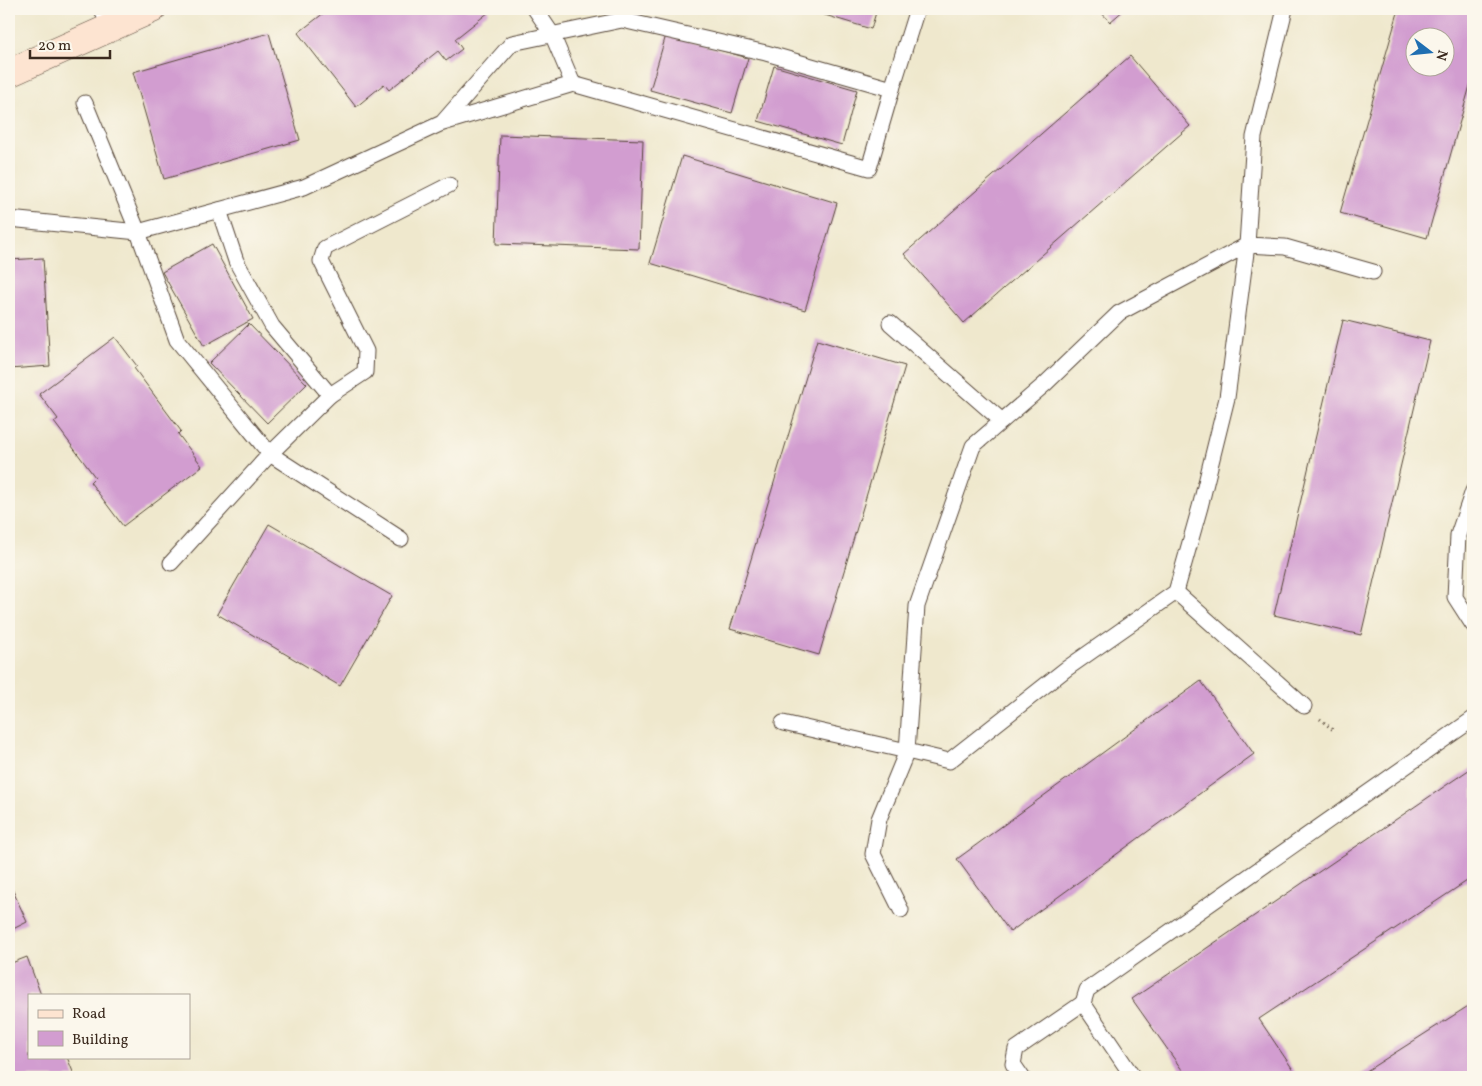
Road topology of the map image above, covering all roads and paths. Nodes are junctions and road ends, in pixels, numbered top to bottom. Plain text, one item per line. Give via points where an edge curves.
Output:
1 (152, 9) edge
2 (535, 9) edge
3 (917, 9) edge
4 (1286, 9) edge
5 (105, 18) edge
6 (552, 34) junction
7 (9, 73) edge
8 (574, 84) junction
9 (892, 89) junction
10 (85, 103) dead end
11 (442, 123) junction
12 (449, 186) dead end
13 (219, 210) junction
14 (9, 219) edge
15 (138, 232) junction
16 (1247, 245) junction
17 (1373, 272) dead end
18 (890, 323) dead end
19 (330, 396) junction
20 (1002, 421) junction
21 (270, 454) junction
22 (1473, 491) edge
23 (1470, 509) edge
24 (401, 539) dead end
25 (171, 563) dead end
26 (1176, 592) junction
27 (1473, 625) edge
28 (1304, 706) dead end
29 (1473, 719) edge
30 (783, 723) dead end
31 (907, 751) junction
32 (901, 910) dead end
33 (1083, 1003) junction
34 (1022, 1077) edge
35 (1133, 1077) edge

1 - 5 street
2 - 6 lane
3 - 9 lane
4 - 16 lane via 1254,137
5 - 7 street
6 - 8 lane
6 - 9 lane via 622,20 766,53
6 - 11 lane via 512,42
8 - 9 lane via 869,168
8 - 11 lane
10 - 15 lane
11 - 13 lane via 304,187
12 - 19 lane via 325,248 321,261 366,351 365,372
13 - 15 lane
13 - 19 lane via 236,261 272,326
14 - 15 lane
15 - 21 lane via 177,340
16 - 17 lane via 1285,247
16 - 20 lane via 1119,313
16 - 26 lane via 1227,398
18 - 20 lane
19 - 21 lane
20 - 31 lane via 973,446 917,606
21 - 24 lane
21 - 25 lane
22 - 23 lane
23 - 27 lane via 1458,535 1455,597
26 - 28 lane
26 - 31 lane via 1066,669 949,761
29 - 33 lane via 1087,990
30 - 31 lane
31 - 32 lane via 879,820 873,854
33 - 34 lane via 1016,1049 1013,1064
33 - 35 lane

